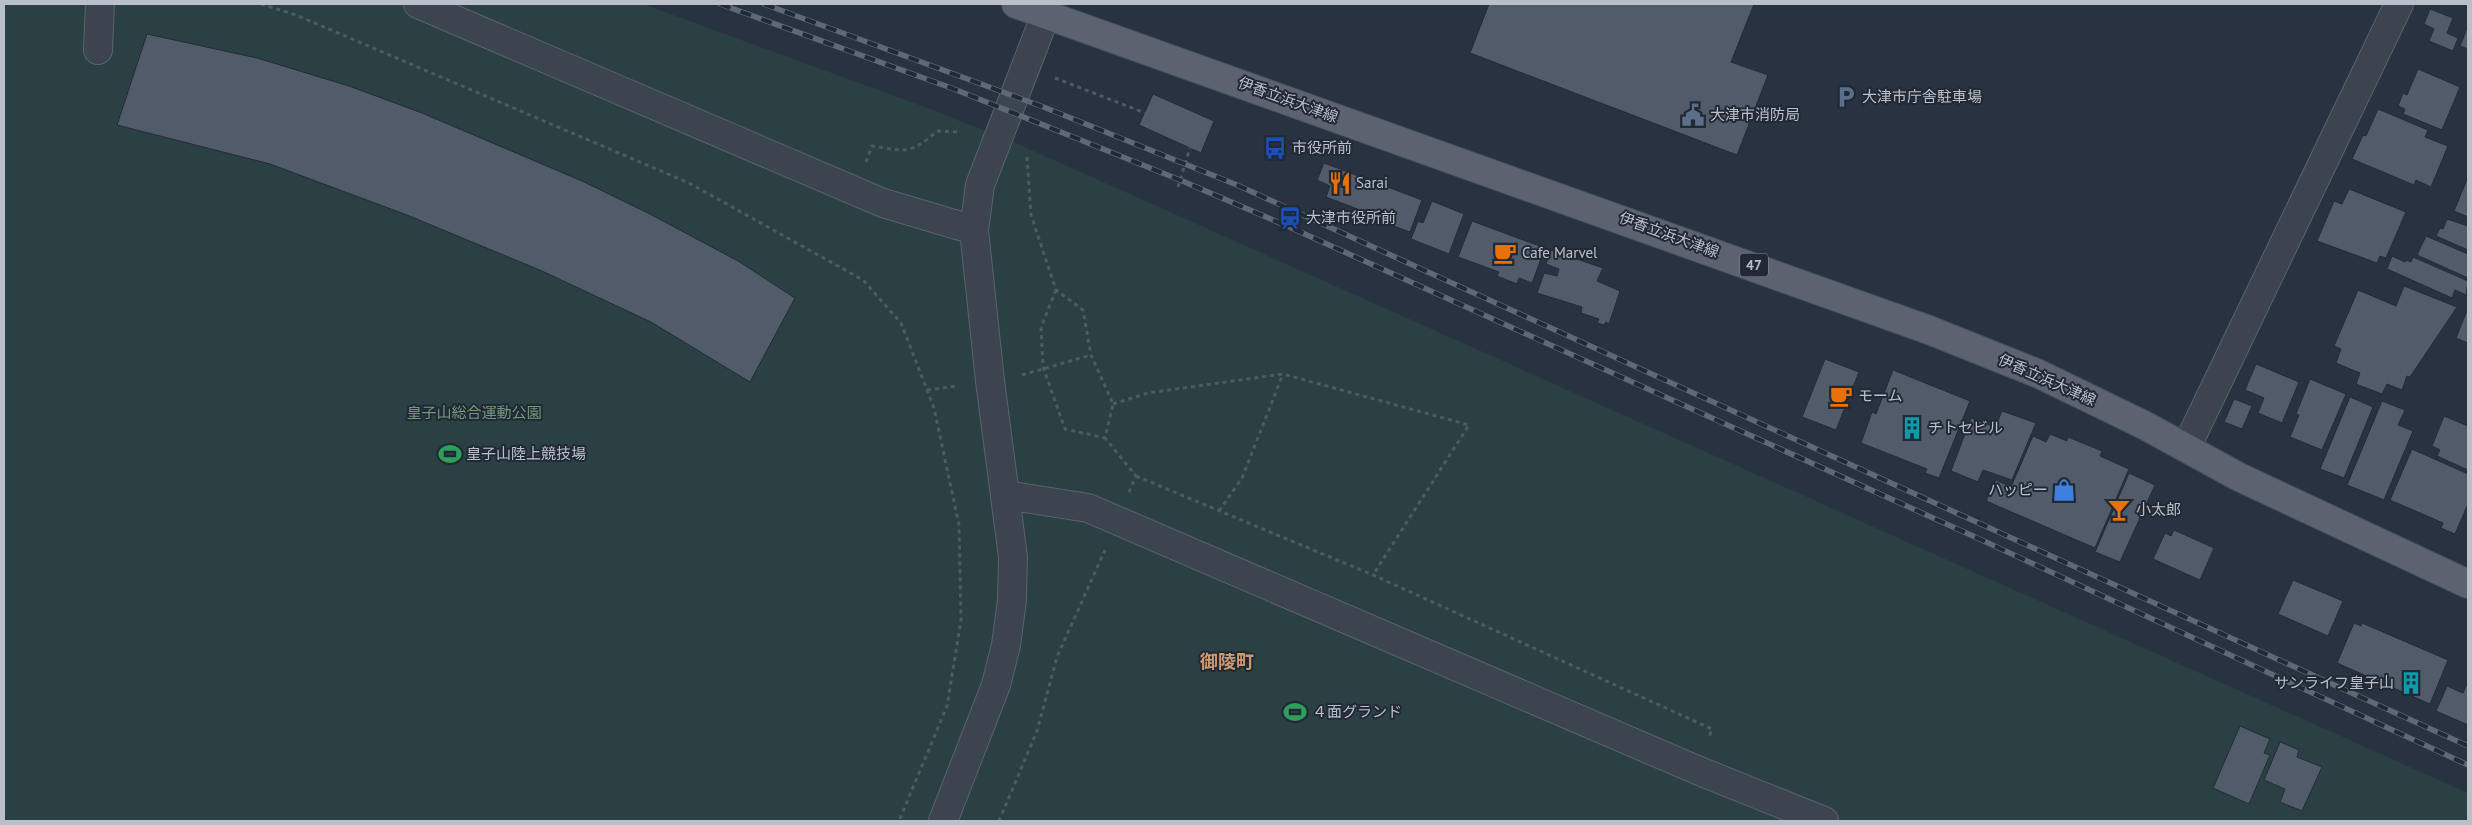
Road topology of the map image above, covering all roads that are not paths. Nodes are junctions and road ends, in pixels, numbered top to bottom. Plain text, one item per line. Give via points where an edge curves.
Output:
1 (100, 4) edge
2 (418, 4) edge
3 (1016, 4) edge
4 (2399, 4) edge
5 (1046, 14) junction
6 (98, 50) dead end
7 (974, 230) junction
8 (2186, 448) junction
9 (1006, 495) junction
10 (2468, 584) edge
11 (943, 821) edge
12 (1824, 821) edge

1 - 6 street
2 - 7 street via 883,203
3 - 5 main road, 伊香立浜大津線 / 47
4 - 8 street
5 - 7 street via 980,184
5 - 8 main road, 伊香立浜大津線 / 47 via 1929,330 2039,374
7 - 9 street
8 - 10 main road, 伊香立浜大津線 / 47 via 2248,481
9 - 11 street via 1013,557 1006,645 993,694
9 - 12 street via 1088,508 1697,770

